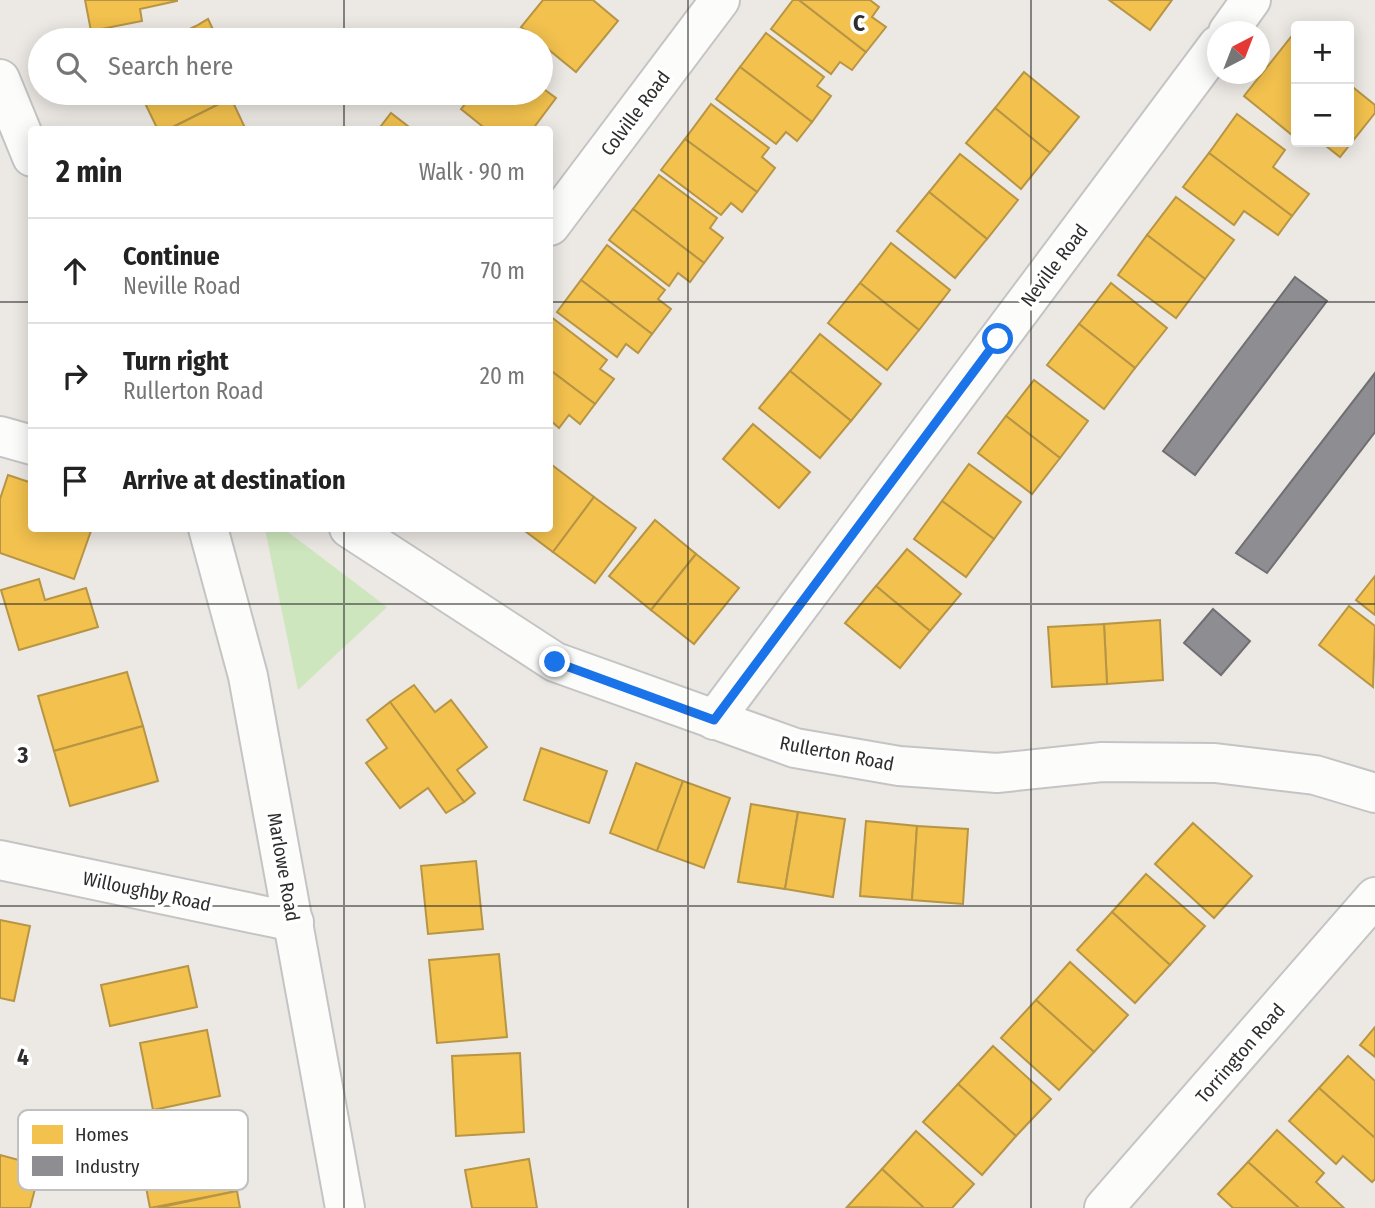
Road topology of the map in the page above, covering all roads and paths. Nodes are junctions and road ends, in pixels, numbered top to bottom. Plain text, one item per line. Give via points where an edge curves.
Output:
1 (720, 0) edge
2 (1251, 0) edge
3 (1235, 21) edge
4 (1207, 58) edge
5 (0, 79) edge
6 (28, 147) edge
7 (553, 222) edge
8 (0, 436) edge
9 (28, 444) edge
10 (209, 532) edge
11 (355, 532) edge
12 (714, 720) junction
13 (1375, 793) edge
14 (0, 860) edge
15 (1375, 897) edge
16 (294, 922) junction
17 (345, 1208) edge
18 (1104, 1208) edge

1 - 7 street, Colville Road
2 - 3 street
4 - 12 street, Neville Road
5 - 6 street
8 - 9 street
10 - 16 street, Marlowe Road via 248,676
11 - 12 street, Rullerton Road via 555,662
12 - 13 street, Rullerton Road via 794,748 899,766 997,773 1102,762 1215,763 1315,775
14 - 16 street, Willoughby Road
15 - 18 street, Torrington Road
16 - 17 street, Marlowe Road

